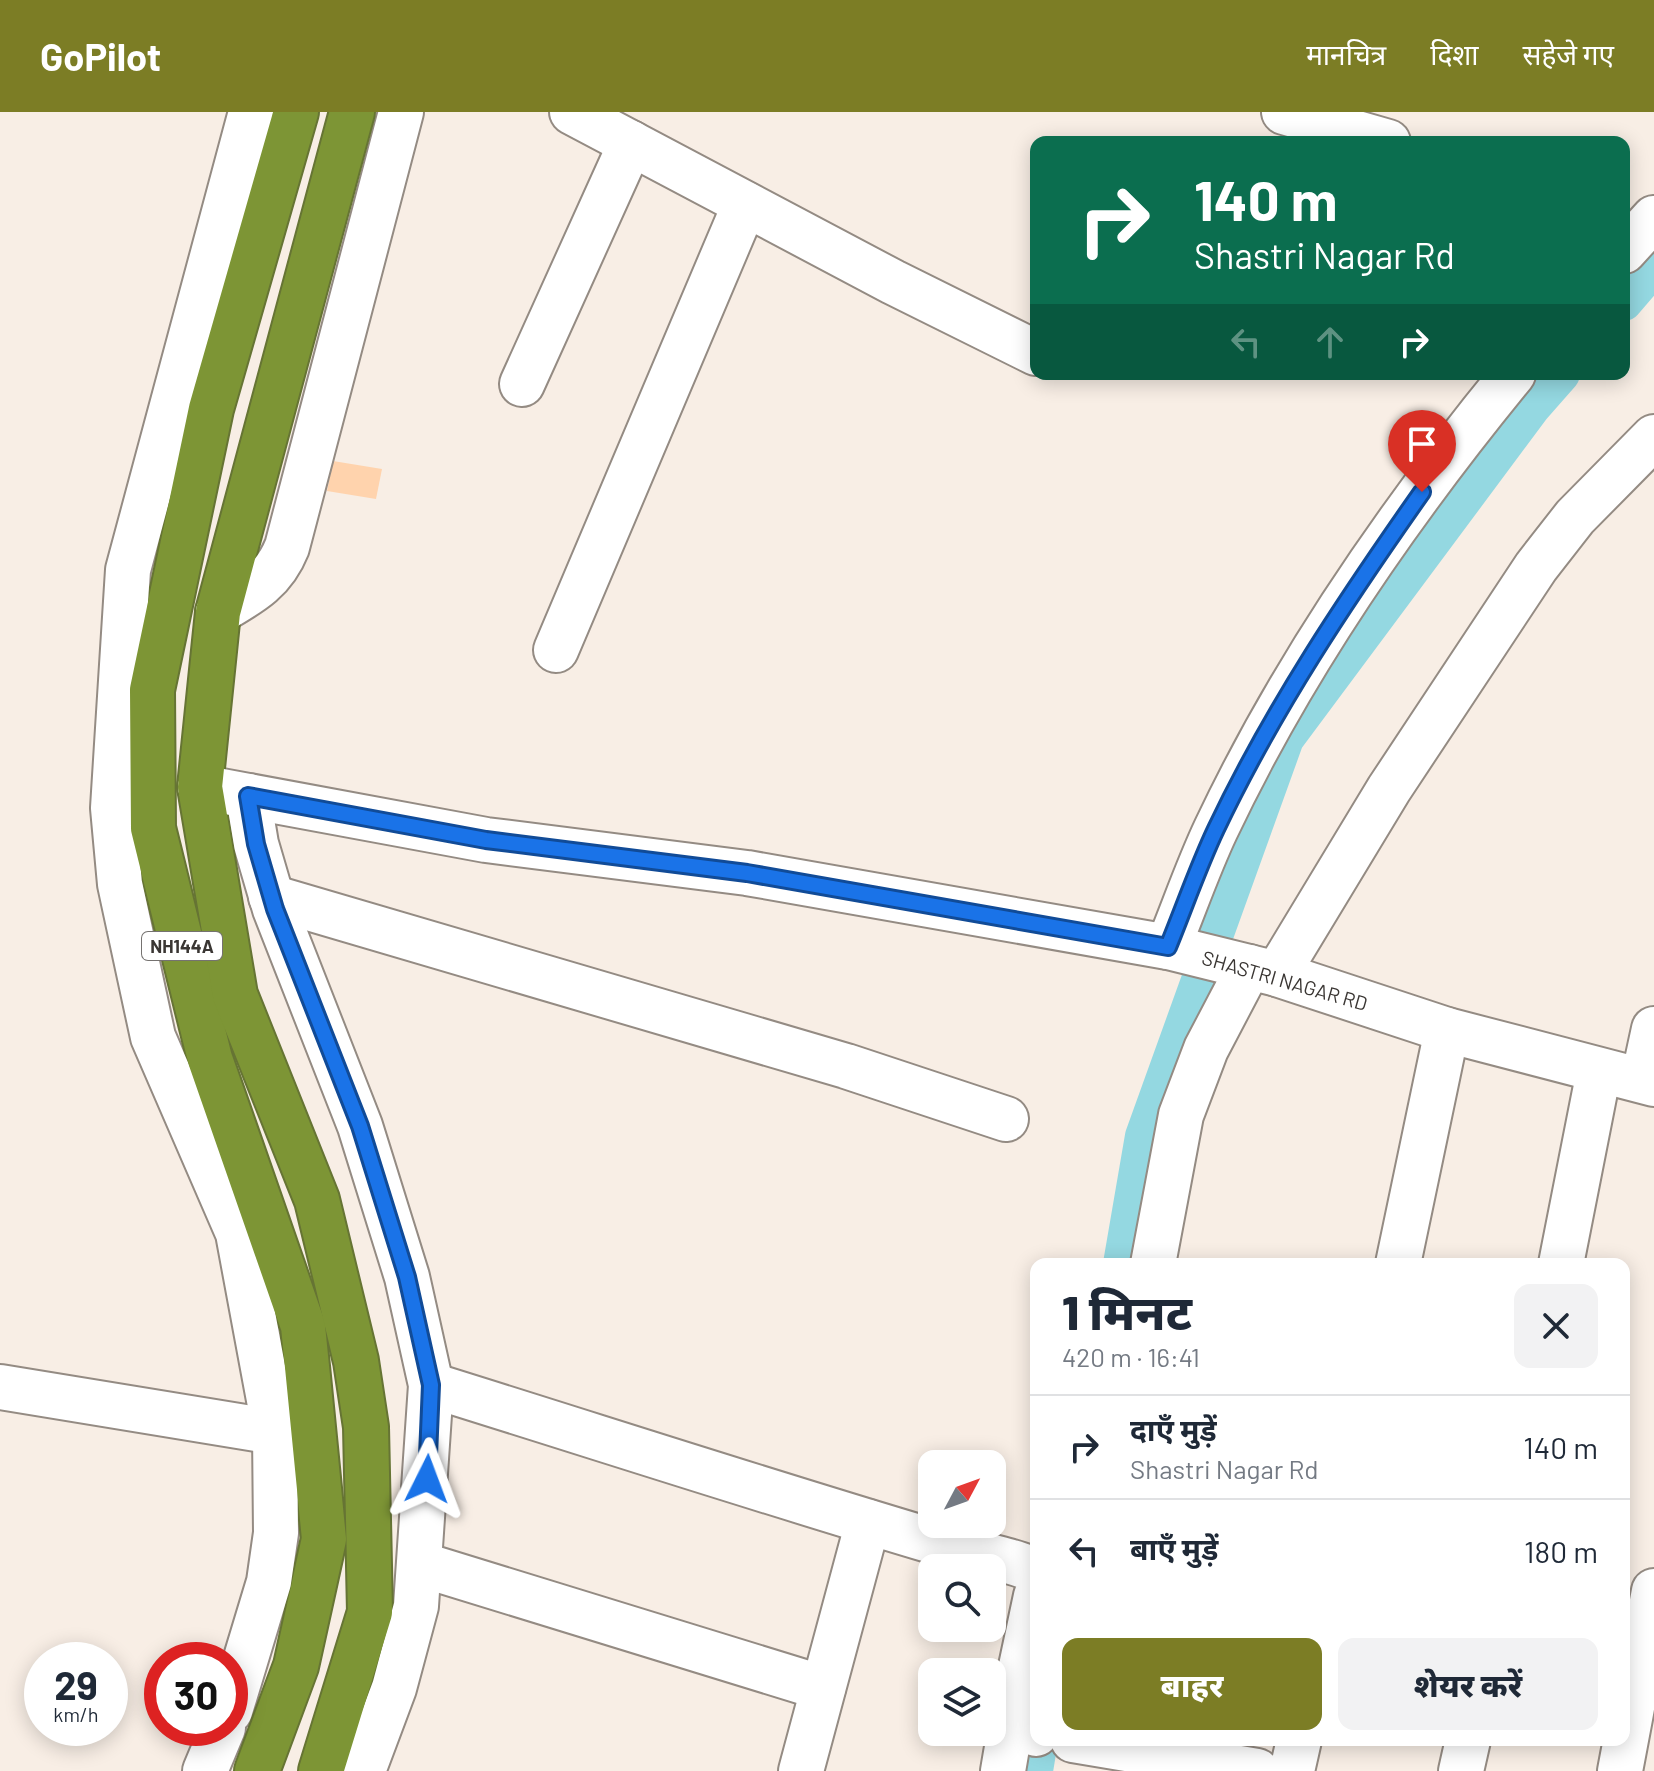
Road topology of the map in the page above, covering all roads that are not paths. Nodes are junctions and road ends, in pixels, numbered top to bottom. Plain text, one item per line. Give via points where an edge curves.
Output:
1 (251, 112) edge
2 (296, 112) edge
3 (352, 112) edge
4 (401, 112) edge
5 (572, 112) edge
6 (1284, 112) edge
7 (1367, 136) edge
8 (631, 143) junction
9 (745, 204) junction
10 (1630, 212) edge
11 (1654, 218) edge
12 (1630, 244) edge
13 (1030, 350) edge
14 (1509, 380) edge
15 (522, 384) dead end
16 (1654, 437) edge
17 (1636, 485) edge
18 (218, 612) junction
19 (556, 650) dead end
20 (200, 787) junction
21 (248, 796) junction
22 (271, 897) junction
23 (1221, 960) junction
24 (1654, 1029) edge
25 (1447, 1030) junction
26 (1599, 1071) junction
27 (1648, 1082) edge
28 (1006, 1119) dead end
29 (1154, 1258) edge
30 (1399, 1258) edge
31 (1562, 1258) edge
32 (431, 1385) junction
33 (0, 1387) edge
34 (275, 1432) junction
35 (868, 1522) junction
36 (420, 1564) junction
37 (1030, 1567) edge
38 (1654, 1591) edge
39 (248, 1651) edge
40 (823, 1688) junction
41 (1630, 1718) edge
42 (215, 1746) edge
43 (1035, 1746) edge
44 (1057, 1746) edge
45 (1130, 1746) edge
46 (1298, 1746) edge
47 (1467, 1746) edge
48 (1625, 1746) edge
49 (205, 1771) edge
50 (257, 1771) edge
51 (321, 1771) edge
52 (363, 1771) edge
53 (801, 1771) edge
54 (1003, 1771) edge
55 (1069, 1771) edge
56 (1257, 1771) edge
57 (1292, 1771) edge
58 (1461, 1771) edge
59 (1620, 1771) edge

1 - 34 street via 128,570 113,808 120,884 153,1037 238,1233
2 - 50 highway, NH144A via 211,409 152,690 153,828 210,1059 303,1326 324,1539 296,1666
3 - 18 highway, NH144A
4 - 18 street via 287,547 260,588
5 - 8 street
6 - 7 street
8 - 9 street
8 - 15 street
9 - 13 street
9 - 19 street
10 - 11 street
11 - 12 street
14 - 23 street via 1358,583 1287,696 1214,832
16 - 17 street
17 - 23 street via 1575,517 1389,789
18 - 20 highway, NH144A
20 - 21 street, SHASTRI NAGAR RD
20 - 51 highway, NH144A via 235,995 317,1200 356,1361 366,1427 370,1612
21 - 22 street
21 - 23 street, SHASTRI NAGAR RD via 486,840 747,873
22 - 28 street via 846,1066
22 - 32 street via 360,1126 407,1277
23 - 25 street, SHASTRI NAGAR RD
23 - 29 street via 1206,1049 1181,1115
24 - 27 street
25 - 26 street, SHASTRI NAGAR RD
25 - 30 street
26 - 27 street, SHASTRI NAGAR RD
26 - 31 street
32 - 35 street
32 - 36 street
33 - 34 street
34 - 39 street via 276,1533 269,1582
35 - 37 street
35 - 40 street
36 - 40 street
36 - 52 street via 416,1606 394,1688
38 - 41 street
40 - 53 street
42 - 49 street
43 - 54 street
44 - 55 street
45 - 56 street
46 - 57 street
47 - 58 street
48 - 59 street

